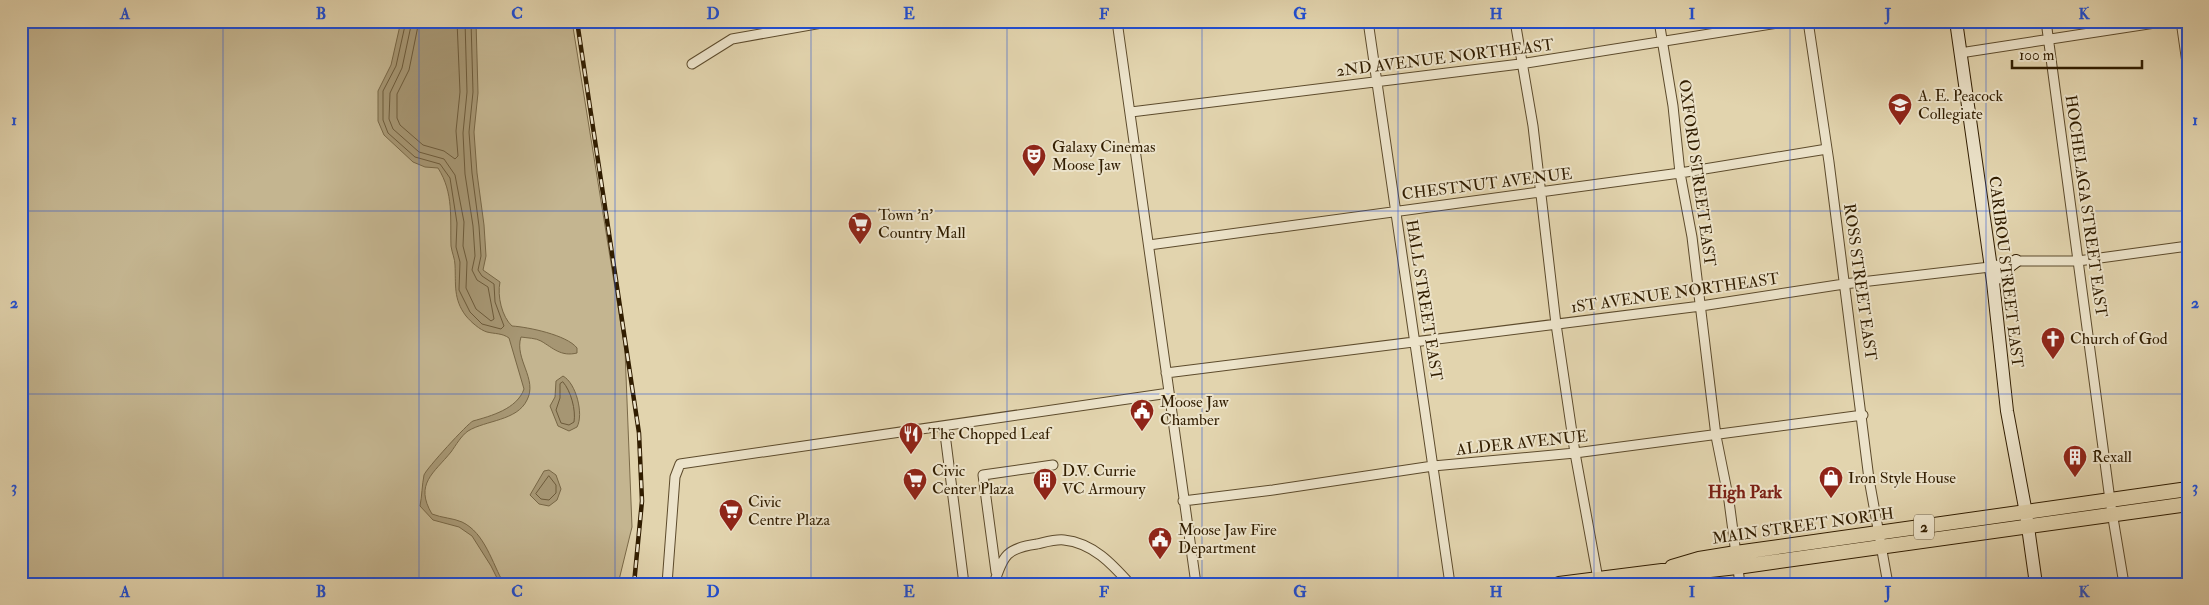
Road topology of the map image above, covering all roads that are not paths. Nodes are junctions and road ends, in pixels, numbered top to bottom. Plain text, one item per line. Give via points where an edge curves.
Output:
1 (833, 21) edge
2 (1118, 21) edge
3 (1368, 21) edge
4 (1515, 21) edge
5 (1659, 21) edge
6 (1791, 21) edge
7 (1808, 21) edge
8 (1956, 21) edge
9 (2046, 21) edge
10 (2168, 21) edge
11 (2181, 21) edge
12 (813, 23) edge
13 (2049, 40) junction
14 (1662, 42) junction
15 (1960, 53) junction
16 (692, 64) dead end
17 (1520, 64) junction
18 (2188, 70) edge
19 (1377, 82) junction
20 (1131, 112) junction
21 (1827, 149) junction
22 (1680, 173) junction
23 (1540, 192) junction
24 (1395, 211) junction
25 (1149, 245) junction
26 (2188, 246) edge
27 (2016, 261) junction
28 (2078, 261) junction
29 (1990, 267) junction
30 (1993, 282) junction
31 (1844, 284) junction
32 (1701, 306) junction
33 (1556, 324) junction
34 (1416, 342) junction
35 (1166, 373) junction
36 (1169, 393) junction
37 (1863, 415) junction
38 (944, 426) junction
39 (1716, 436) junction
40 (1576, 453) junction
41 (1053, 465) dead end
42 (1433, 466) junction
43 (2188, 489) edge
44 (1184, 501) junction
45 (2188, 504) edge
46 (2111, 507) junction
47 (2027, 520) junction
48 (1881, 540) junction
49 (1736, 552) junction
50 (1737, 567) junction
51 (1662, 571) junction
52 (995, 579) edge
53 (1598, 579) junction
54 (667, 584) edge
55 (964, 584) edge
56 (1130, 584) edge
57 (1196, 584) edge
58 (1450, 584) edge
59 (1559, 584) edge
60 (1740, 584) edge
61 (1888, 584) edge
62 (2036, 584) edge
63 (2124, 584) edge

1 - 12 street
2 - 20 street
3 - 19 street, HALL STREET EAST
4 - 17 street
5 - 14 street, OXFORD STREET EAST
6 - 14 street, 2ND AVENUE NORTHEAST
7 - 21 street, ROSS STREET EAST
8 - 15 street, CARIBOU STREET EAST
9 - 13 street, HOCHELAGA STREET EAST
10 - 13 street
11 - 18 street
12 - 16 street via 732,39
13 - 15 street
13 - 28 street, HOCHELAGA STREET EAST
14 - 17 street, 2ND AVENUE NORTHEAST
14 - 22 street, OXFORD STREET EAST
15 - 29 street, CARIBOU STREET EAST
17 - 19 street, 2ND AVENUE NORTHEAST
17 - 23 street
19 - 20 street, 2ND AVENUE NORTHEAST
19 - 24 street, HALL STREET EAST
20 - 25 street
21 - 22 street, CHESTNUT AVENUE
21 - 31 street, ROSS STREET EAST
22 - 23 street, CHESTNUT AVENUE
22 - 32 street, OXFORD STREET EAST
23 - 24 street, CHESTNUT AVENUE
23 - 33 street
24 - 25 street, CHESTNUT AVENUE
24 - 34 street, HALL STREET EAST
25 - 35 street
26 - 28 street, 1ST AVENUE NORTHEAST
27 - 28 street, 1ST AVENUE NORTHEAST
27 - 29 street, 1ST AVENUE NORTHEAST
27 - 30 street via 2000,272
28 - 46 street, HOCHELAGA STREET EAST
29 - 30 street, CARIBOU STREET EAST
29 - 31 street, 1ST AVENUE NORTHEAST
30 - 47 street, CARIBOU STREET EAST via 2006,411
31 - 32 street, 1ST AVENUE NORTHEAST
31 - 37 street, ROSS STREET EAST
32 - 33 street, 1ST AVENUE NORTHEAST
32 - 39 street, OXFORD STREET EAST
33 - 34 street, 1ST AVENUE NORTHEAST
33 - 40 street
34 - 35 street, 1ST AVENUE NORTHEAST
34 - 42 street, HALL STREET EAST
35 - 36 street
36 - 38 street
36 - 44 street
37 - 39 street, ALDER AVENUE
37 - 48 street, ROSS STREET EAST via 1869,480
38 - 54 street via 680,464 675,477
38 - 55 street
39 - 40 street, ALDER AVENUE
39 - 49 street, OXFORD STREET EAST
40 - 42 street, ALDER AVENUE
40 - 53 street
41 - 52 street via 983,474
42 - 44 street, ALDER AVENUE
42 - 58 street, HALL STREET EAST
43 - 46 main road, MAIN STREET NORTH / 2
44 - 57 street
45 - 46 main road, MAIN STREET NORTH / 2
46 - 47 main road, MAIN STREET NORTH / 2
46 - 63 street, HOCHELAGA STREET EAST
47 - 48 main road, MAIN STREET NORTH / 2
47 - 62 street, CARIBOU STREET EAST
48 - 49 main road, MAIN STREET NORTH / 2
48 - 50 main road, MAIN STREET NORTH / 2
48 - 61 street, ROSS STREET EAST
49 - 50 street, OXFORD STREET EAST
49 - 51 main road, MAIN STREET NORTH / 2 via 1699,558
50 - 51 main road, MAIN STREET NORTH / 2
50 - 60 street, OXFORD STREET EAST
51 - 53 main road, MAIN STREET NORTH / 2
52 - 56 street via 1002,559 1017,547 1063,540 1084,544 1108,560
53 - 59 main road, MAIN STREET NORTH / 2

